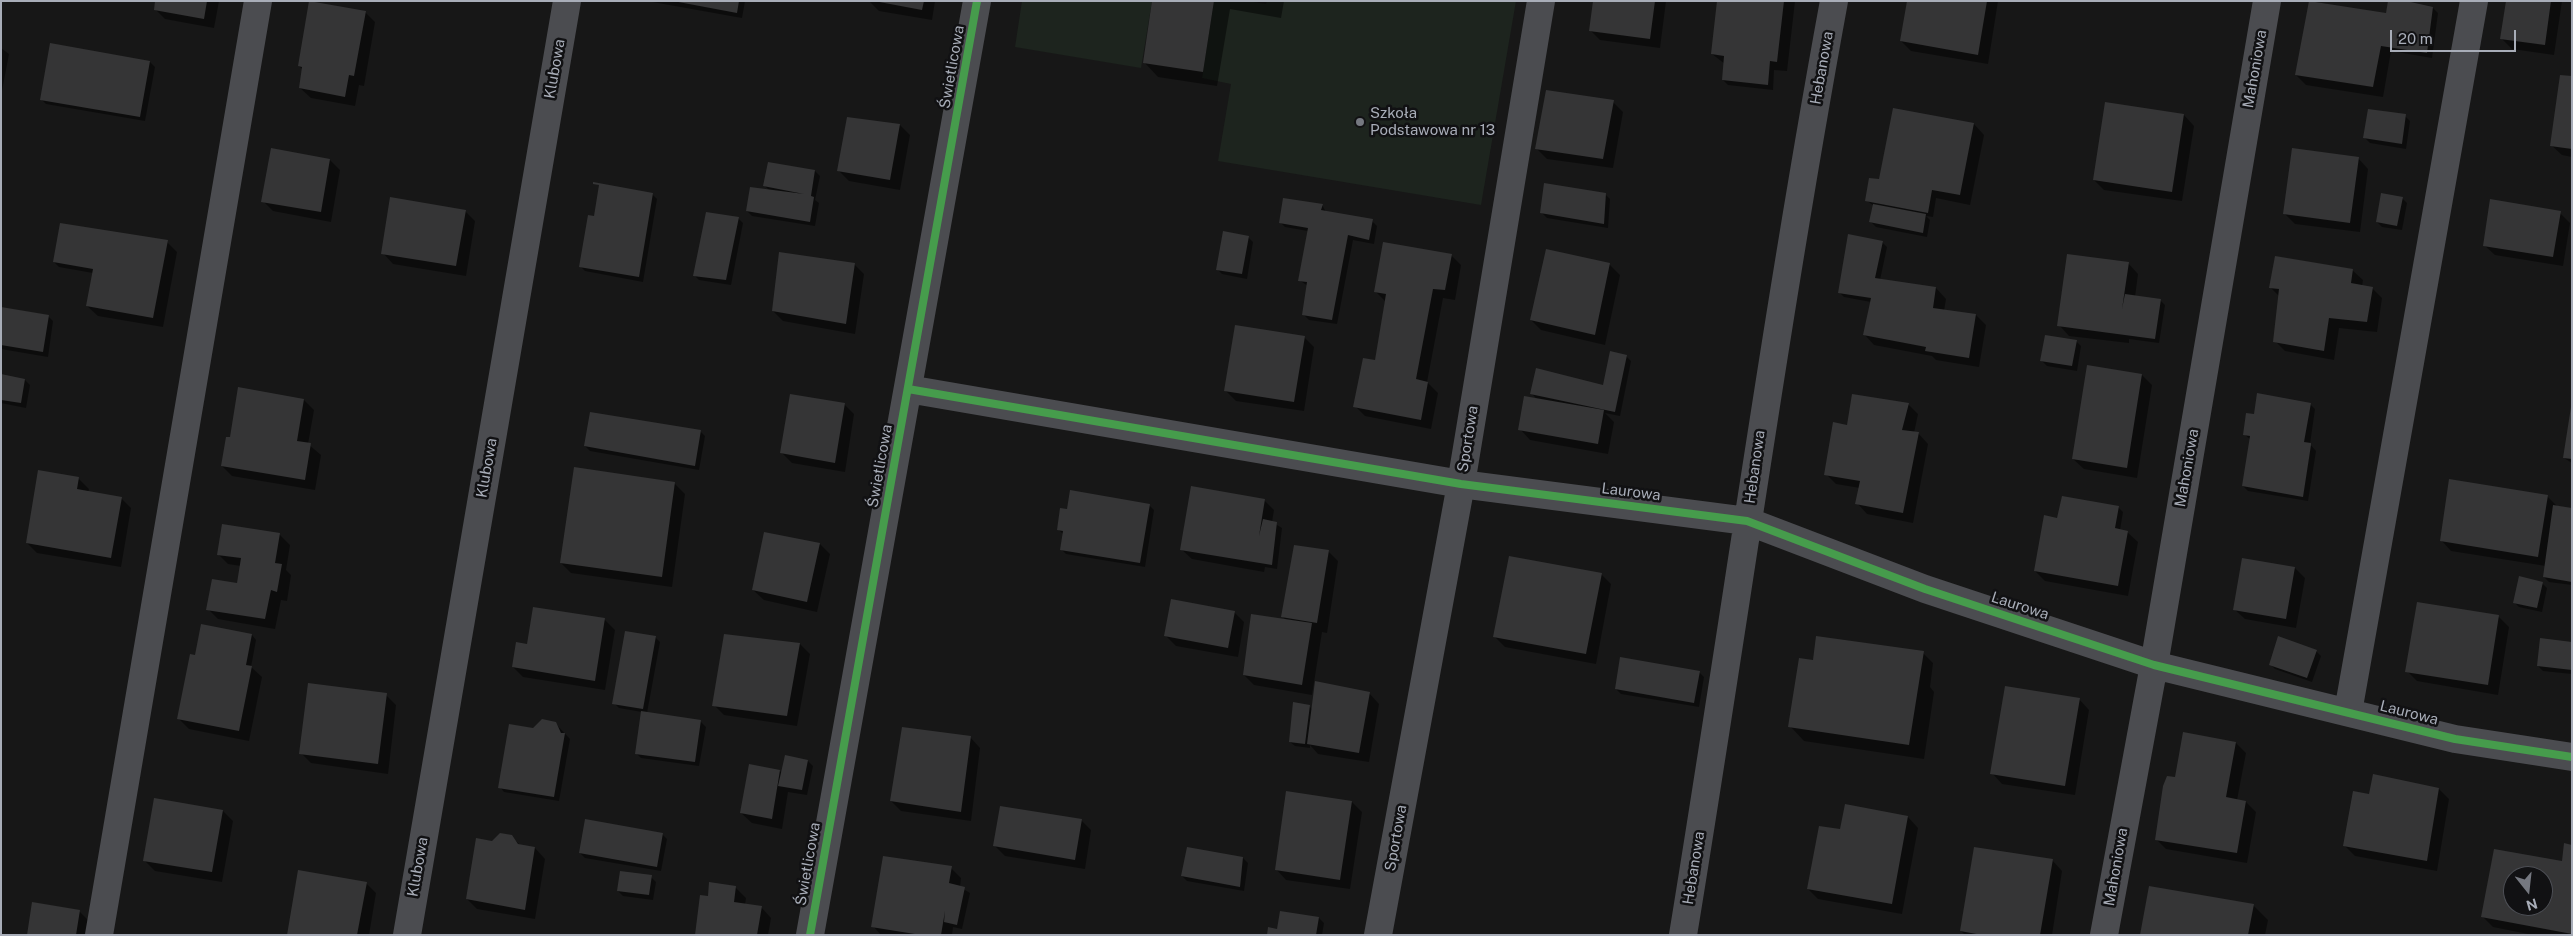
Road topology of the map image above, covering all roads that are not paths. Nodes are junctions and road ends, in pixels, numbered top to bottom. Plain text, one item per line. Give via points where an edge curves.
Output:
1 (258, 1) edge
2 (567, 1) edge
3 (977, 1) edge
4 (1541, 1) edge
5 (1834, 1) edge
6 (2267, 1) edge
7 (2474, 1) edge
8 (908, 389) junction
9 (1461, 484) junction
10 (1747, 521) junction
11 (2154, 665) junction
12 (2348, 712) junction
13 (2572, 757) edge
14 (99, 935) edge
15 (407, 935) edge
16 (810, 935) edge
17 (1378, 935) edge
18 (1683, 935) edge
19 (2104, 935) edge

1 - 14 street
2 - 15 street, Klubowa
3 - 8 street, Świetlicowa
4 - 9 street, Sportowa
5 - 10 street, Hebanowa
6 - 11 street, Mahoniowa
7 - 12 street
8 - 9 street, Laurowa
8 - 16 street, Świetlicowa
9 - 10 street, Laurowa
9 - 17 street, Sportowa
10 - 11 street, Laurowa via 1925,589
10 - 18 street, Hebanowa
11 - 12 street, Laurowa
11 - 19 street, Mahoniowa
12 - 13 street, Laurowa via 2455,739

